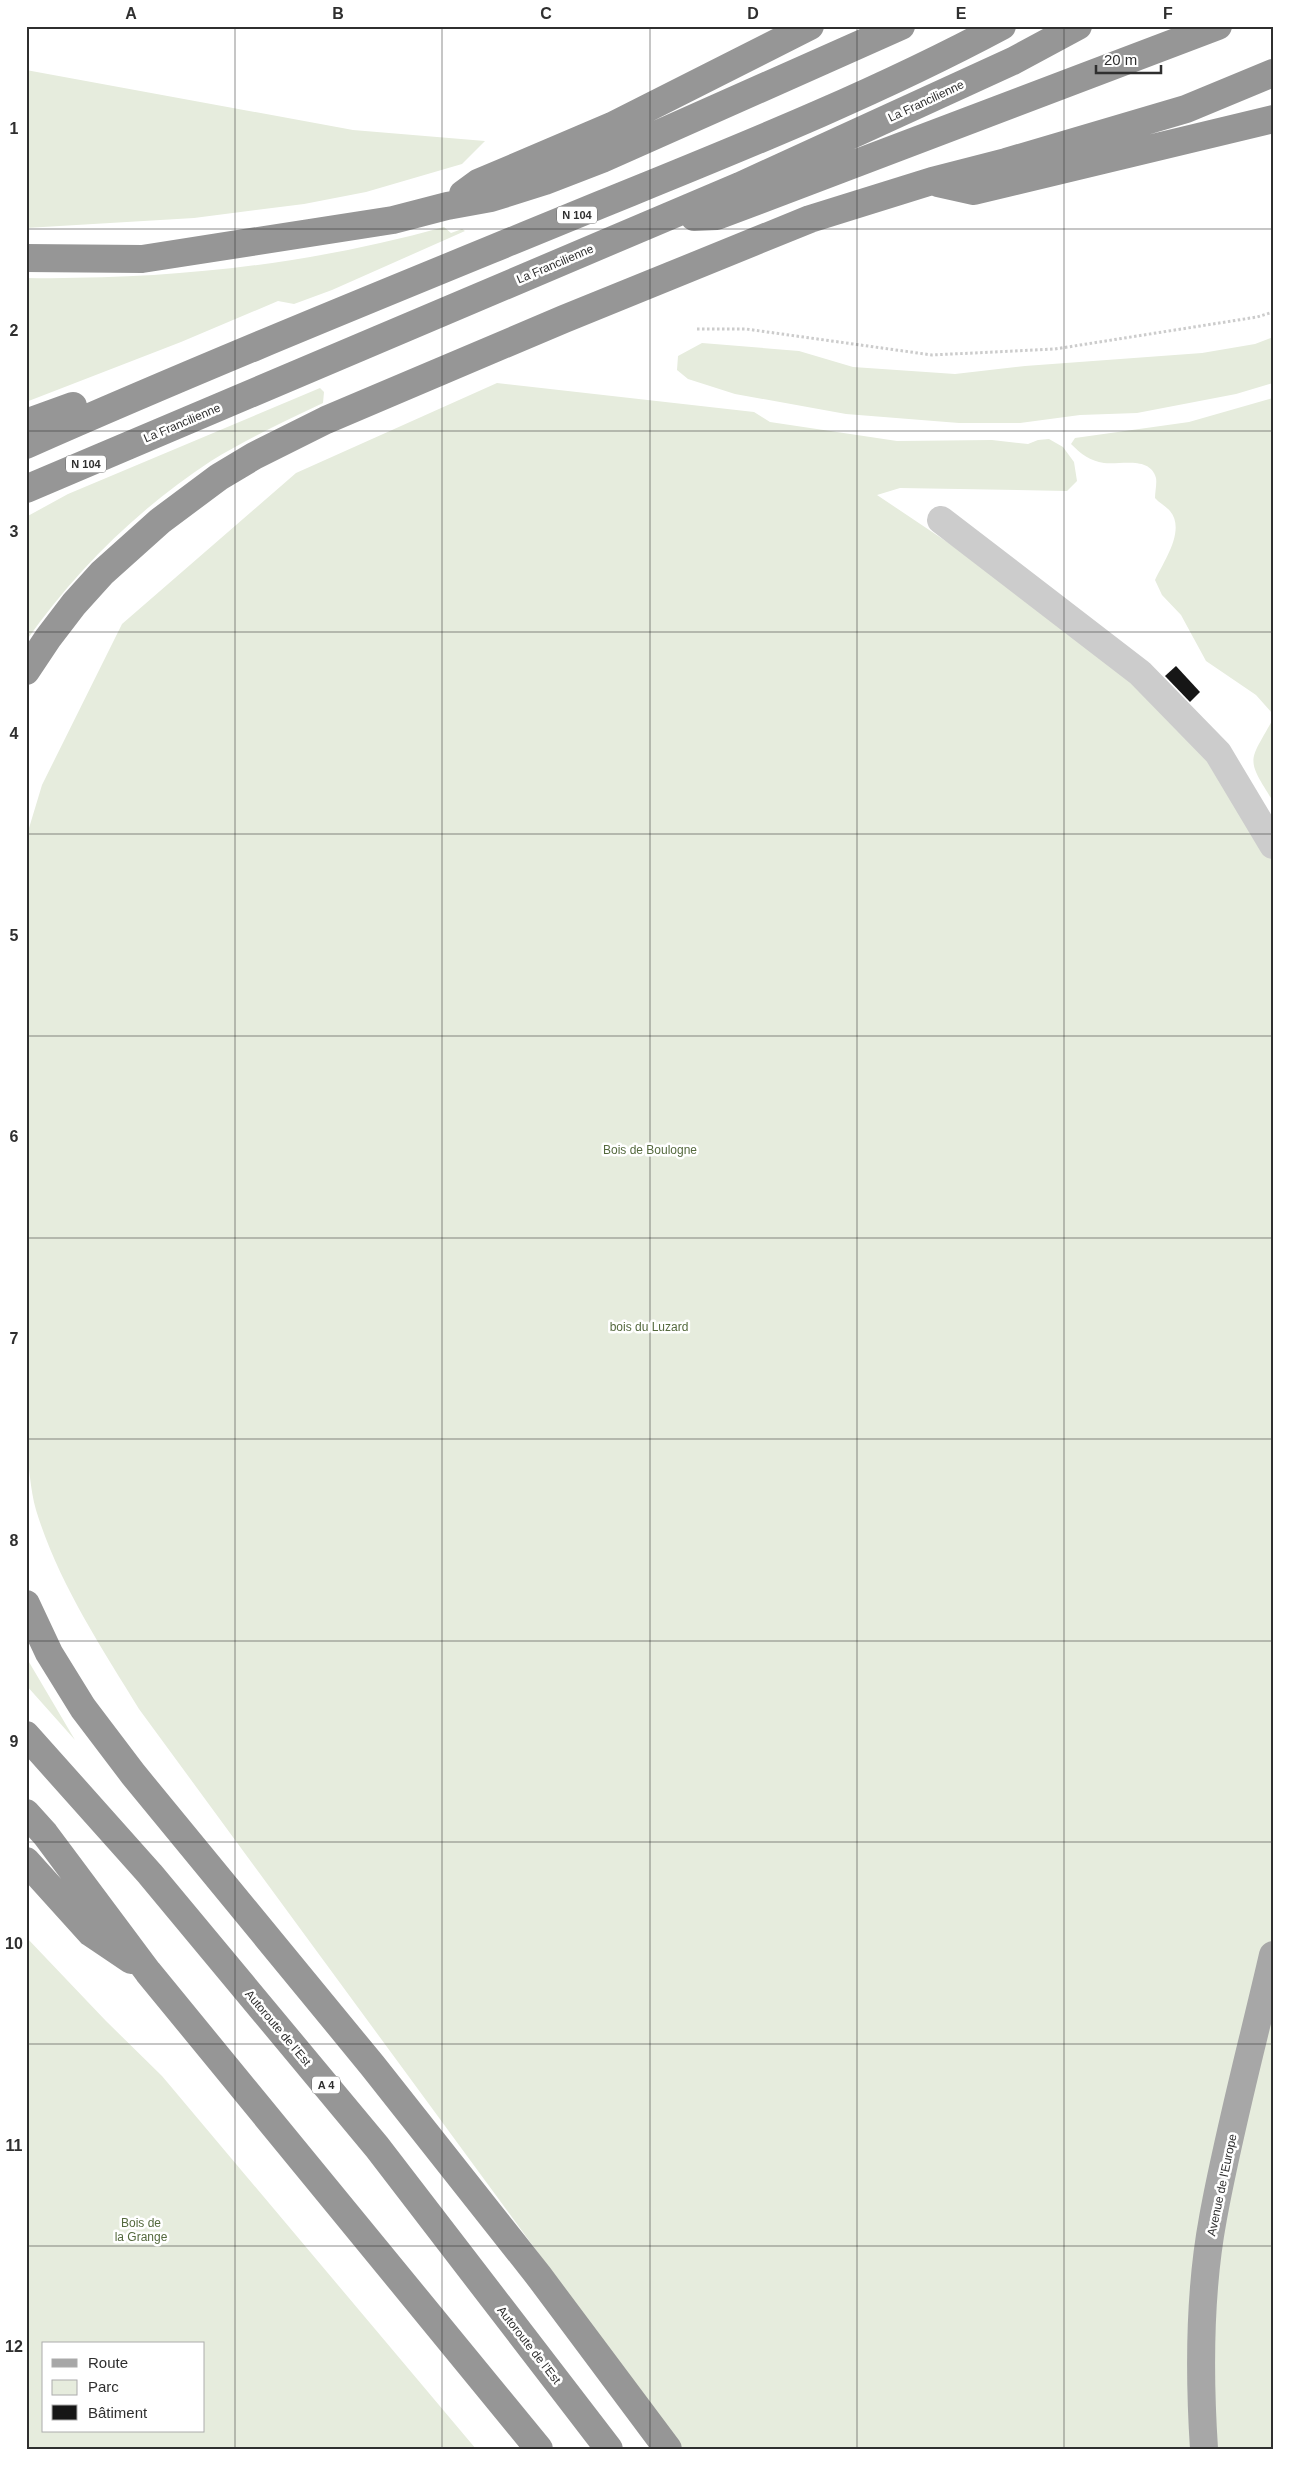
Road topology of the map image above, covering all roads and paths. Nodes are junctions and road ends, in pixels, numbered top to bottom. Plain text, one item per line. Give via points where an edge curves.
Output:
1 (810, 26) edge
2 (901, 26) edge
3 (1002, 26) edge
4 (1078, 26) edge
5 (1218, 26) edge
6 (1273, 73) edge
7 (1273, 119) edge
8 (932, 181) junction
9 (447, 206) junction
10 (662, 219) junction
11 (26, 258) edge
12 (1273, 312) edge
13 (698, 329) dead end
14 (148, 391) junction
15 (26, 423) edge
16 (26, 445) edge
17 (26, 489) edge
18 (941, 520) dead end
19 (26, 671) edge
20 (1273, 844) edge
21 (26, 1604) edge
22 (26, 1735) edge
23 (26, 1813) edge
24 (26, 1861) edge
25 (1273, 1955) edge
26 (148, 1972) junction
27 (539, 2449) edge
28 (609, 2449) edge
29 (668, 2449) edge
30 (1204, 2449) edge

1 - 9 highway via 612,126 478,184
2 - 9 highway via 602,159 491,198
3 - 14 highway, N 104 via 892,80 702,164
4 - 10 highway, La Francilienne / N 104 via 909,110
5 - 10 highway via 717,216
6 - 8 highway via 1186,109
7 - 8 highway via 974,191
8 - 19 highway via 810,219 681,271 335,416 254,456 188,499 102,573 74,604
9 - 11 highway via 393,220 142,259
10 - 17 highway, La Francilienne / N 104
12 - 13 path via 1055,349 932,355 746,329
14 - 15 highway via 97,398
14 - 16 highway
18 - 20 lane via 1140,673 1218,753
21 - 29 highway via 49,1653 83,1708 133,1774 378,2073 538,2275
22 - 28 highway, Autoroute de l’Est / A 4 via 150,1874 377,2147
23 - 26 highway
24 - 26 highway via 91,1933
25 - 30 main road, Avenue de l'Europe via 1213,2219 1203,2312 1200,2394
26 - 27 highway

